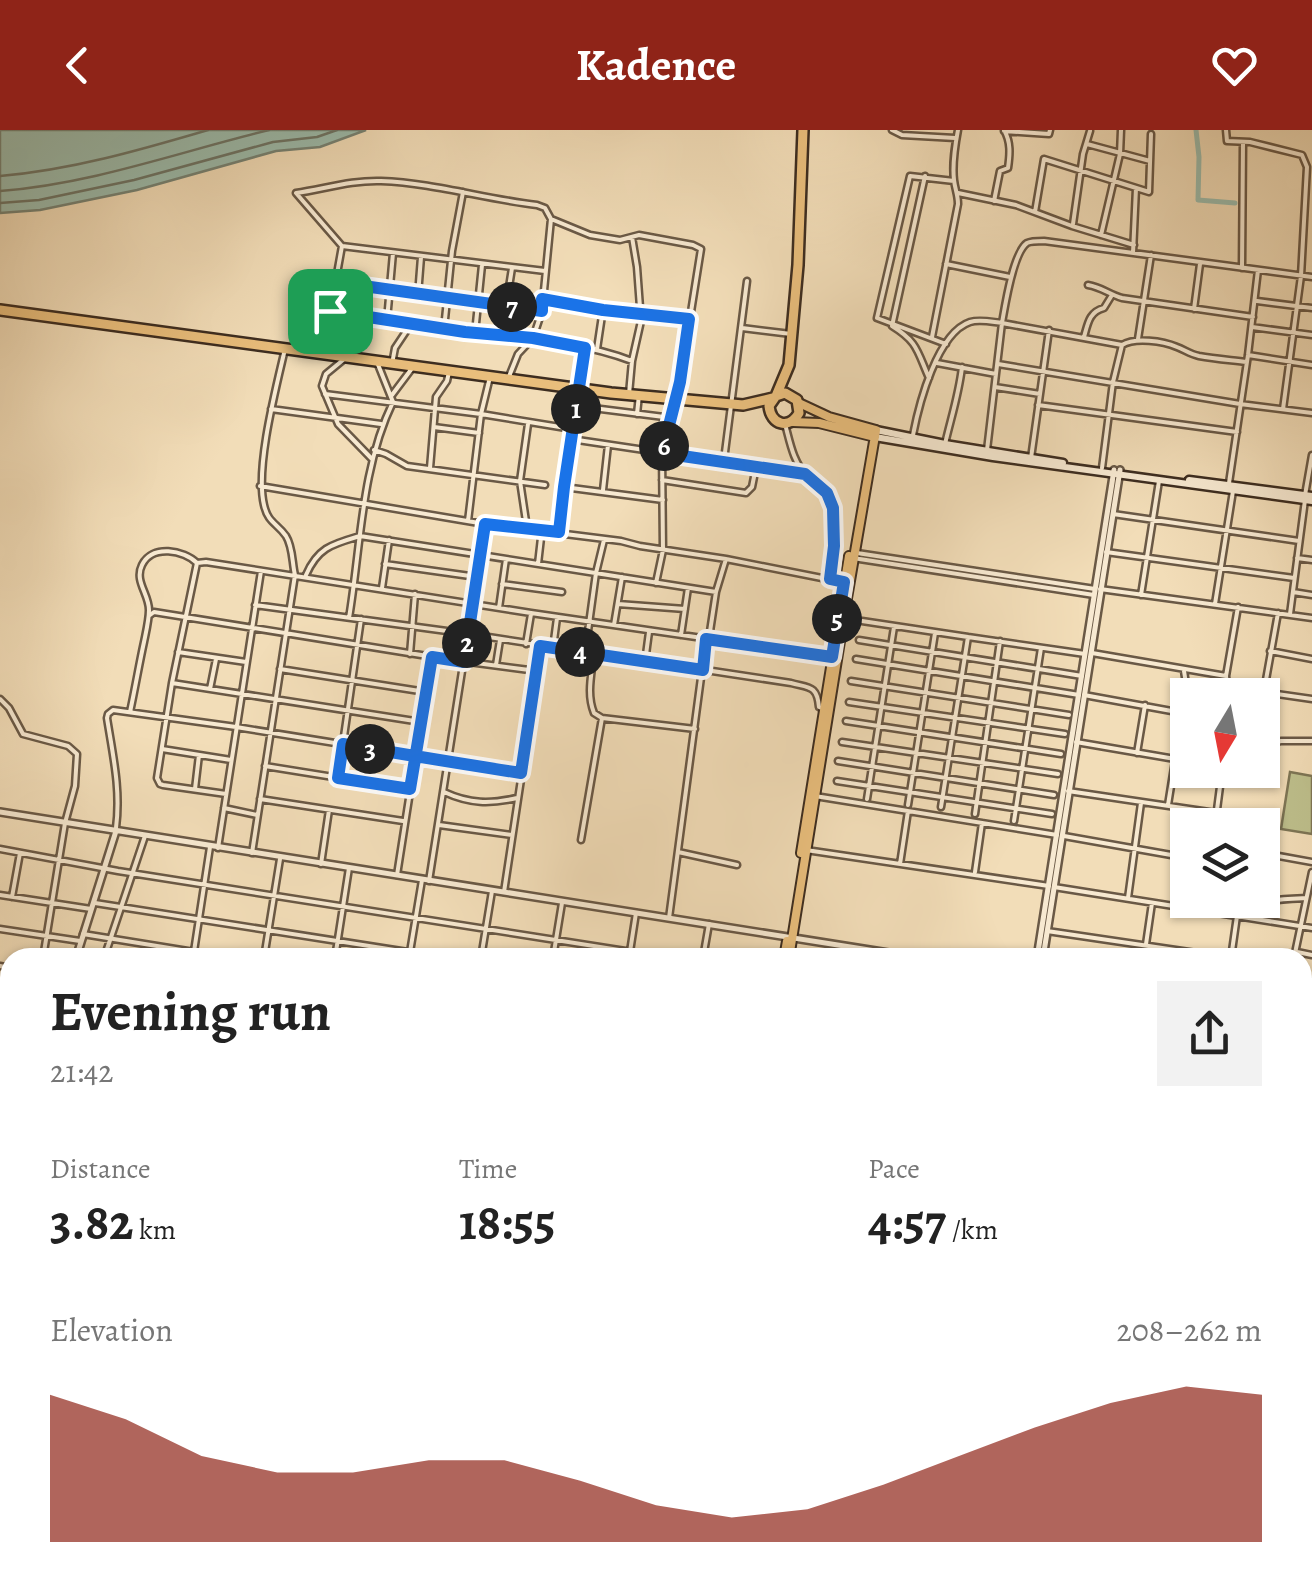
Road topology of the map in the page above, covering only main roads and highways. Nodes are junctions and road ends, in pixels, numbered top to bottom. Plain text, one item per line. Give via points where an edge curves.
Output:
1 (803, 130) edge
2 (0, 310) edge
3 (788, 365) junction
4 (775, 397) junction
5 (797, 400) junction
6 (737, 404) junction
7 (771, 416) junction
8 (789, 423) junction
9 (872, 434) junction
10 (869, 451) junction
11 (1117, 472) junction
12 (1230, 488) junction
13 (1309, 498) edge
14 (827, 709) junction
15 (790, 938) junction
16 (788, 948) edge

1 - 3 highway
2 - 6 highway via 508,380
3 - 4 highway
3 - 5 highway
4 - 5 highway
4 - 6 highway
4 - 7 highway
5 - 8 highway via 799,414
5 - 9 main road
6 - 7 highway
7 - 8 highway
8 - 9 main road
9 - 10 main road
9 - 11 main road
9 - 11 main road
10 - 14 main road
10 - 14 main road
11 - 12 main road
11 - 12 main road
12 - 13 main road
14 - 15 main road
14 - 15 main road
15 - 16 main road

